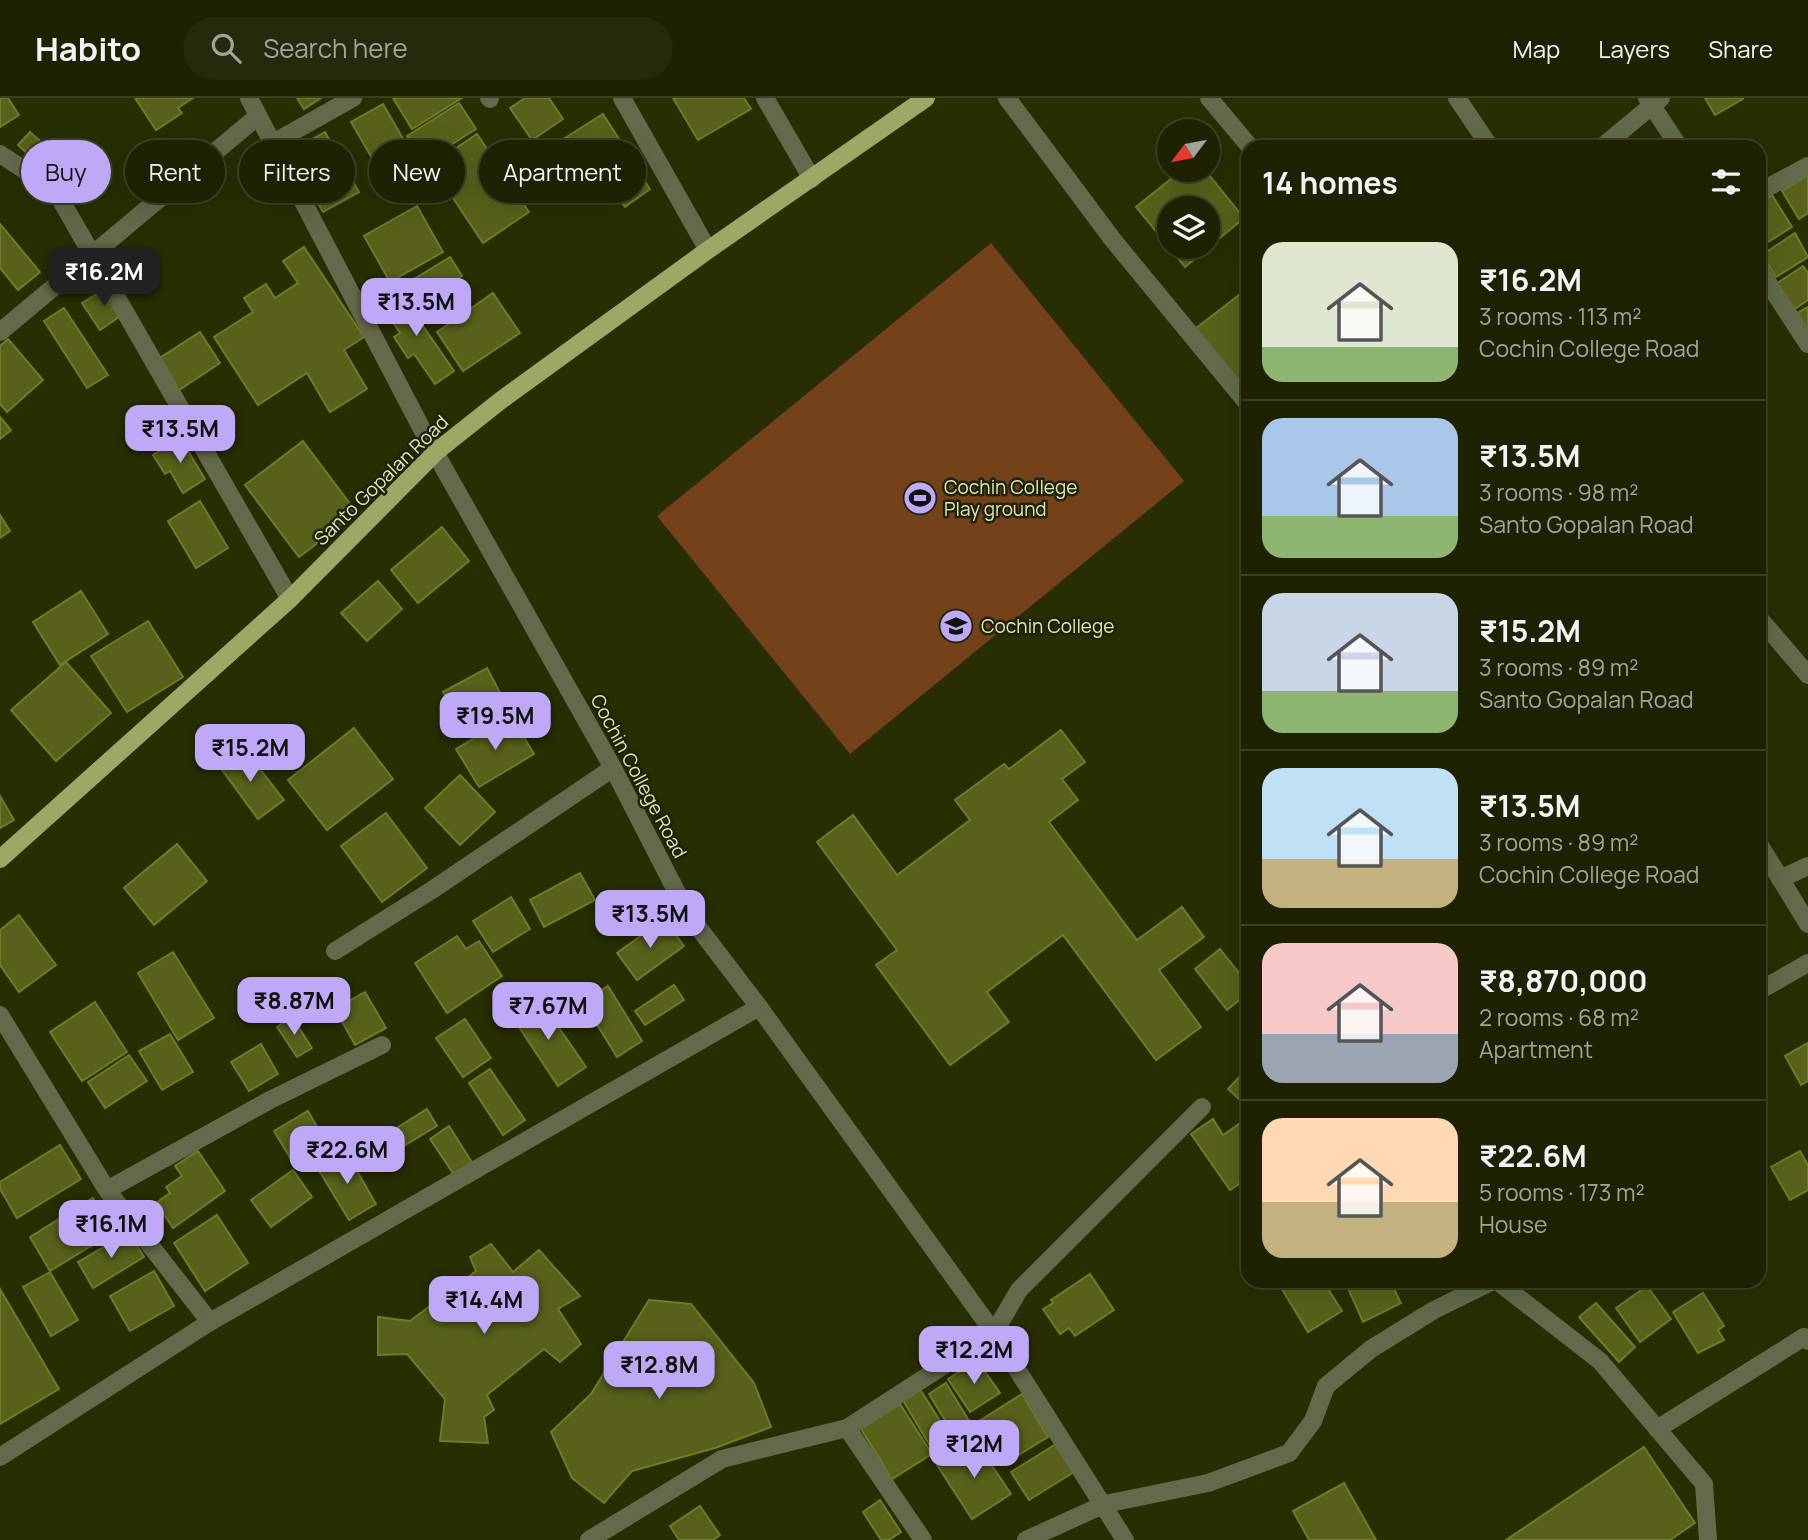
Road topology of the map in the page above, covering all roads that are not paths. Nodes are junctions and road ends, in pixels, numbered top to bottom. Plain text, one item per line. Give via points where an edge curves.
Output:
1 (249, 98) edge
2 (353, 98) edge
3 (622, 98) edge
4 (765, 98) edge
5 (926, 98) edge
6 (1007, 98) edge
7 (1209, 98) edge
8 (1457, 98) edge
9 (1653, 100) edge
10 (258, 116) junction
11 (271, 140) edge
12 (278, 140) edge
13 (1244, 140) edge
14 (1485, 140) edge
15 (1610, 140) edge
16 (1675, 140) edge
17 (0, 154) edge
18 (1808, 166) edge
19 (812, 179) junction
20 (1766, 188) edge
21 (304, 203) edge
22 (708, 250) junction
23 (94, 253) junction
24 (1766, 280) edge
25 (0, 332) edge
26 (1808, 344) edge
27 (1241, 395) edge
28 (437, 451) junction
29 (290, 599) junction
30 (1766, 626) edge
31 (1808, 676) edge
32 (613, 768) junction
33 (1766, 856) edge
34 (0, 859) edge
35 (1808, 866) edge
36 (1780, 879) junction
37 (1808, 924) edge
38 (335, 951) dead end
39 (1808, 963) edge
40 (1766, 987) edge
41 (760, 1007) junction
42 (0, 1015) edge
43 (382, 1045) dead end
44 (1202, 1107) dead end
45 (107, 1190) junction
46 (1480, 1288) edge
47 (1504, 1288) edge
48 (210, 1322) junction
49 (994, 1333) junction
50 (1808, 1341) edge
51 (847, 1428) junction
52 (1657, 1429) junction
53 (0, 1457) edge
54 (1105, 1504) junction
55 (589, 1540) edge
56 (923, 1540) edge
57 (1026, 1540) edge
58 (1125, 1540) edge
59 (1708, 1540) edge

1 - 10 street, Cochin College Road
2 - 12 street
3 - 22 street
4 - 19 street
5 - 19 main road, Santo Gopalan Road
6 - 27 street via 1113,240
7 - 13 street
8 - 14 street
9 - 15 street
9 - 16 street
10 - 11 street, Cochin College Road
10 - 23 street
17 - 23 street via 55,190
18 - 20 street
19 - 22 main road, Santo Gopalan Road
21 - 28 street, Cochin College Road
22 - 28 main road, Santo Gopalan Road
23 - 25 street
23 - 29 street
24 - 26 street
28 - 29 main road, Santo Gopalan Road
28 - 32 street, Cochin College Road
29 - 34 main road, Santo Gopalan Road
30 - 31 street
32 - 38 street
32 - 41 street, Cochin College Road via 688,914
33 - 36 street
35 - 36 street
36 - 37 street
39 - 40 street
41 - 48 street
41 - 49 street, Cochin College Road
42 - 45 street
43 - 45 street via 270,1100
44 - 49 street via 1019,1290
45 - 48 street
46 - 54 street via 1371,1349 1326,1386 1313,1421 1289,1452 1208,1483
47 - 52 street via 1600,1361
48 - 53 street
49 - 51 street
49 - 54 street, Cochin College Road
50 - 52 street via 1804,1337
51 - 55 street via 722,1459
51 - 56 street
52 - 59 street via 1704,1484
54 - 57 street
54 - 58 street, Cochin College Road

